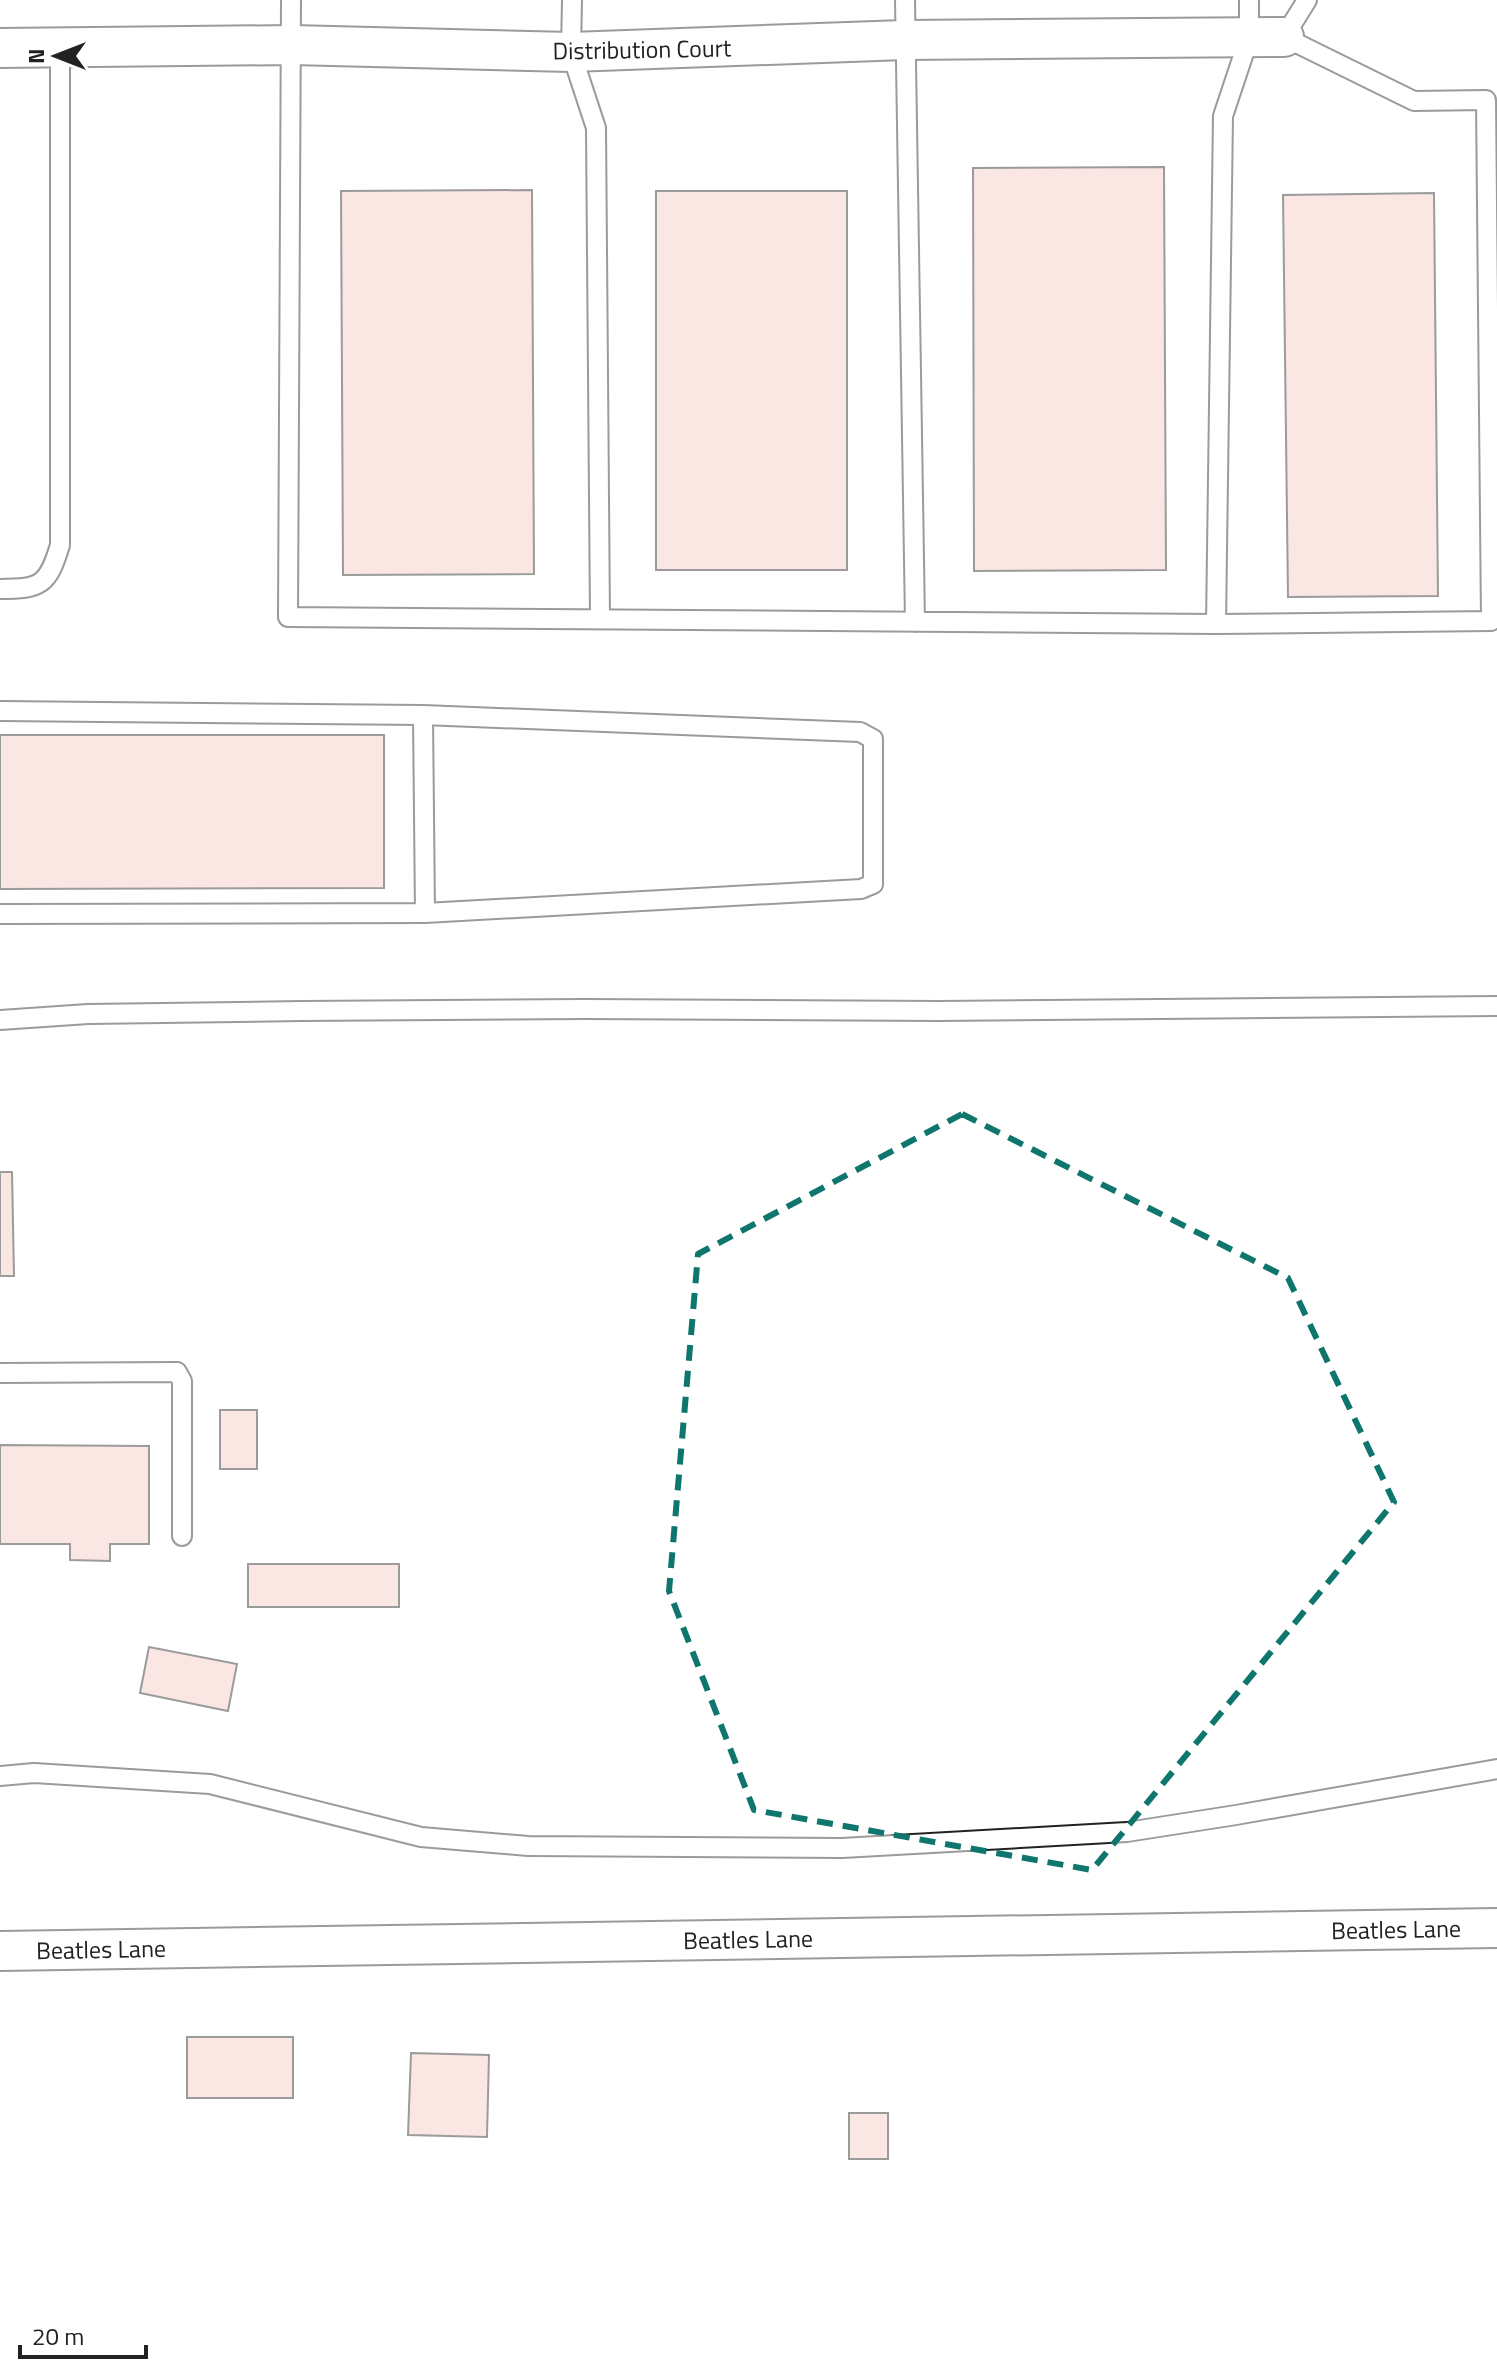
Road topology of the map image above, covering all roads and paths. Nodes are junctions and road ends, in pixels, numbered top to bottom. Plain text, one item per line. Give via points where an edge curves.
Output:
1 (291, 0) edge
2 (572, 0) edge
3 (905, 0) edge
4 (1249, 0) edge
5 (1307, 0) edge
6 (1267, 38) junction
7 (904, 40) junction
8 (292, 45) junction
9 (60, 47) junction
10 (0, 48) edge
11 (571, 52) junction
12 (0, 589) edge
13 (600, 619) junction
14 (915, 622) junction
15 (1216, 624) junction
16 (0, 711) edge
17 (423, 715) junction
18 (425, 913) junction
19 (0, 914) edge
20 (1497, 1006) edge
21 (0, 1020) edge
22 (0, 1373) edge
23 (182, 1536) dead end
24 (1497, 1769) edge
25 (0, 1776) edge
26 (1497, 1928) edge
27 (0, 1951) edge

1 - 8 lane
2 - 11 lane
3 - 7 lane
4 - 6 lane
5 - 6 lane
6 - 7 street, Distribution Court
6 - 15 lane via 1223,116
6 - 15 lane via 1414,101 1486,100 1491,621
7 - 11 street, Distribution Court
7 - 14 lane
8 - 9 street, Distribution Court
8 - 11 street, Distribution Court
8 - 13 lane via 288,617
9 - 10 street, Distribution Court
9 - 12 lane via 60,545 36,586
11 - 13 lane via 596,128
13 - 14 lane
14 - 15 lane
16 - 17 lane
17 - 18 lane
17 - 18 lane via 860,732 873,739 873,884 861,889
18 - 19 lane
20 - 21 lane via 318,1010
22 - 23 lane via 177,1372 182,1381
24 - 25 lane via 1127,1832 842,1848 528,1846 436,1839 210,1784 34,1773
26 - 27 street, Beatles Lane

